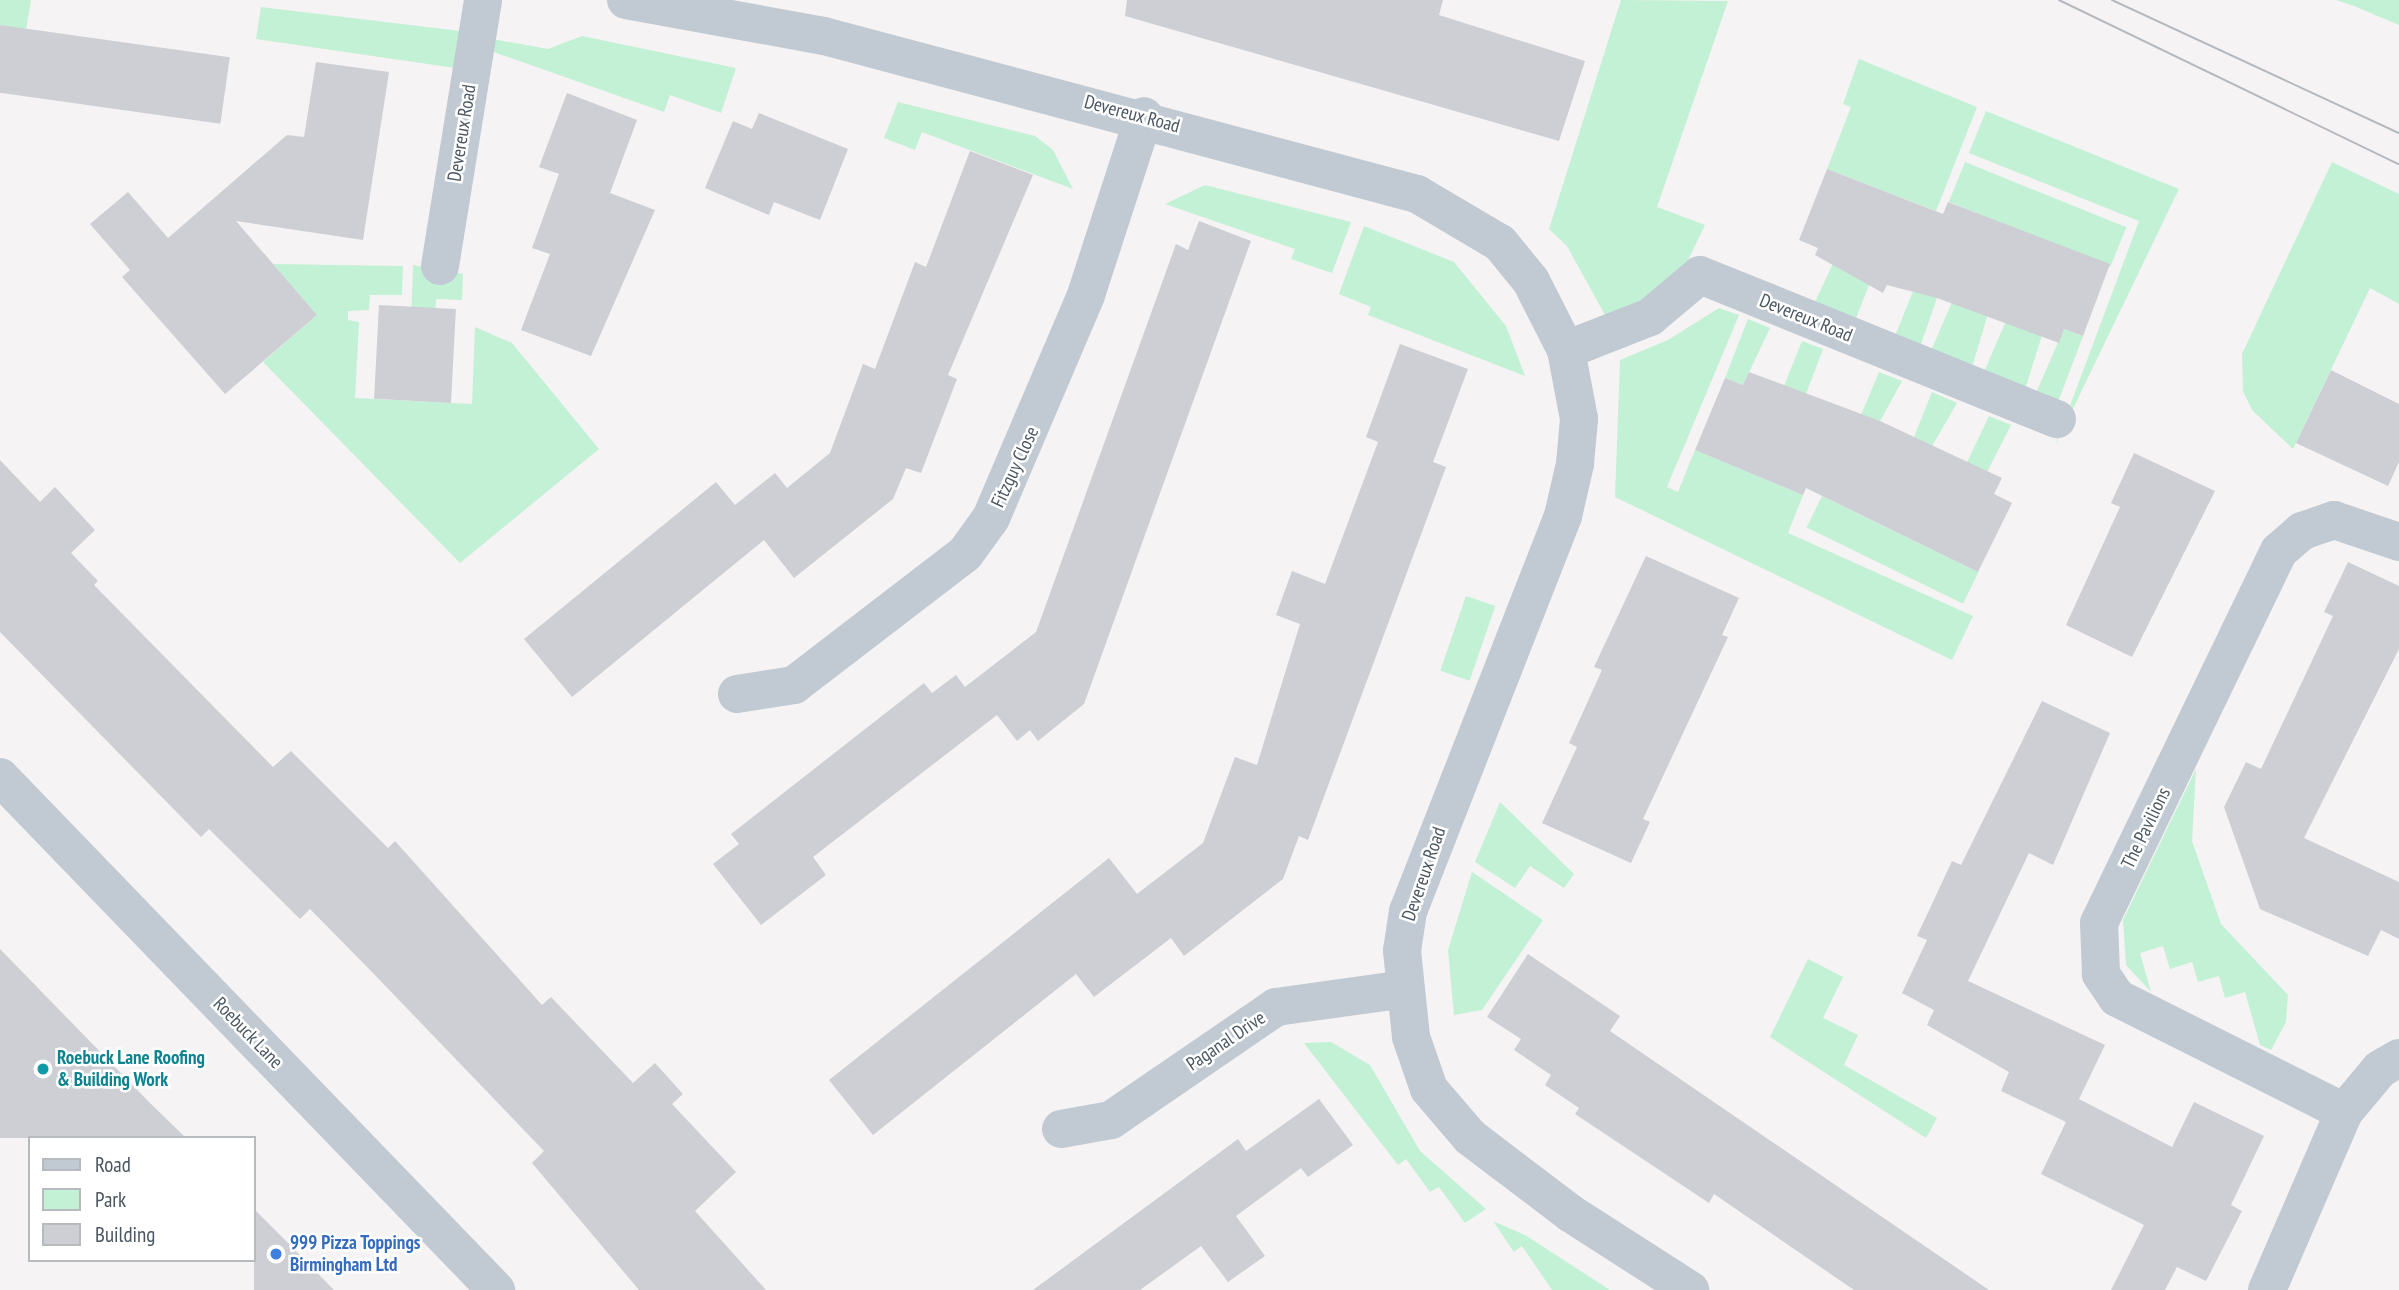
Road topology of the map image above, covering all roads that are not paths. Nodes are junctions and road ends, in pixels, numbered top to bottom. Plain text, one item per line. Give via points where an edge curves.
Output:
1 (483, 0) edge
2 (626, 0) edge
3 (1144, 116) junction
4 (440, 266) dead end
5 (1566, 350) junction
6 (2057, 419) dead end
7 (2399, 542) edge
8 (737, 694) dead end
9 (0, 778) edge
10 (1405, 989) junction
11 (2399, 1058) edge
12 (2344, 1112) junction
13 (1061, 1129) dead end
14 (496, 1290) edge
15 (1690, 1290) edge
16 (2267, 1290) edge

1 - 4 street, Devereux Road
2 - 3 street, Devereux Road via 824,36
3 - 5 street, Devereux Road via 1417,194 1462,215 1500,243 1531,281
3 - 8 street, Fitzguy Close via 1086,295 991,519 965,554 794,685
5 - 6 street, Devereux Road via 1650,317 1700,275
5 - 10 street, Devereux Road via 1579,419 1563,516 1408,911
7 - 12 street, The Pavilions via 2334,520 2302,531 2279,551 2098,923 2101,975 2117,998
9 - 14 street, Roebuck Lane
10 - 13 street, Paganal Drive via 1276,1007 1111,1120
10 - 15 street, Devereux Road via 1411,1037 1429,1089 1470,1136 1570,1213
11 - 12 street via 2380,1069
12 - 16 street

